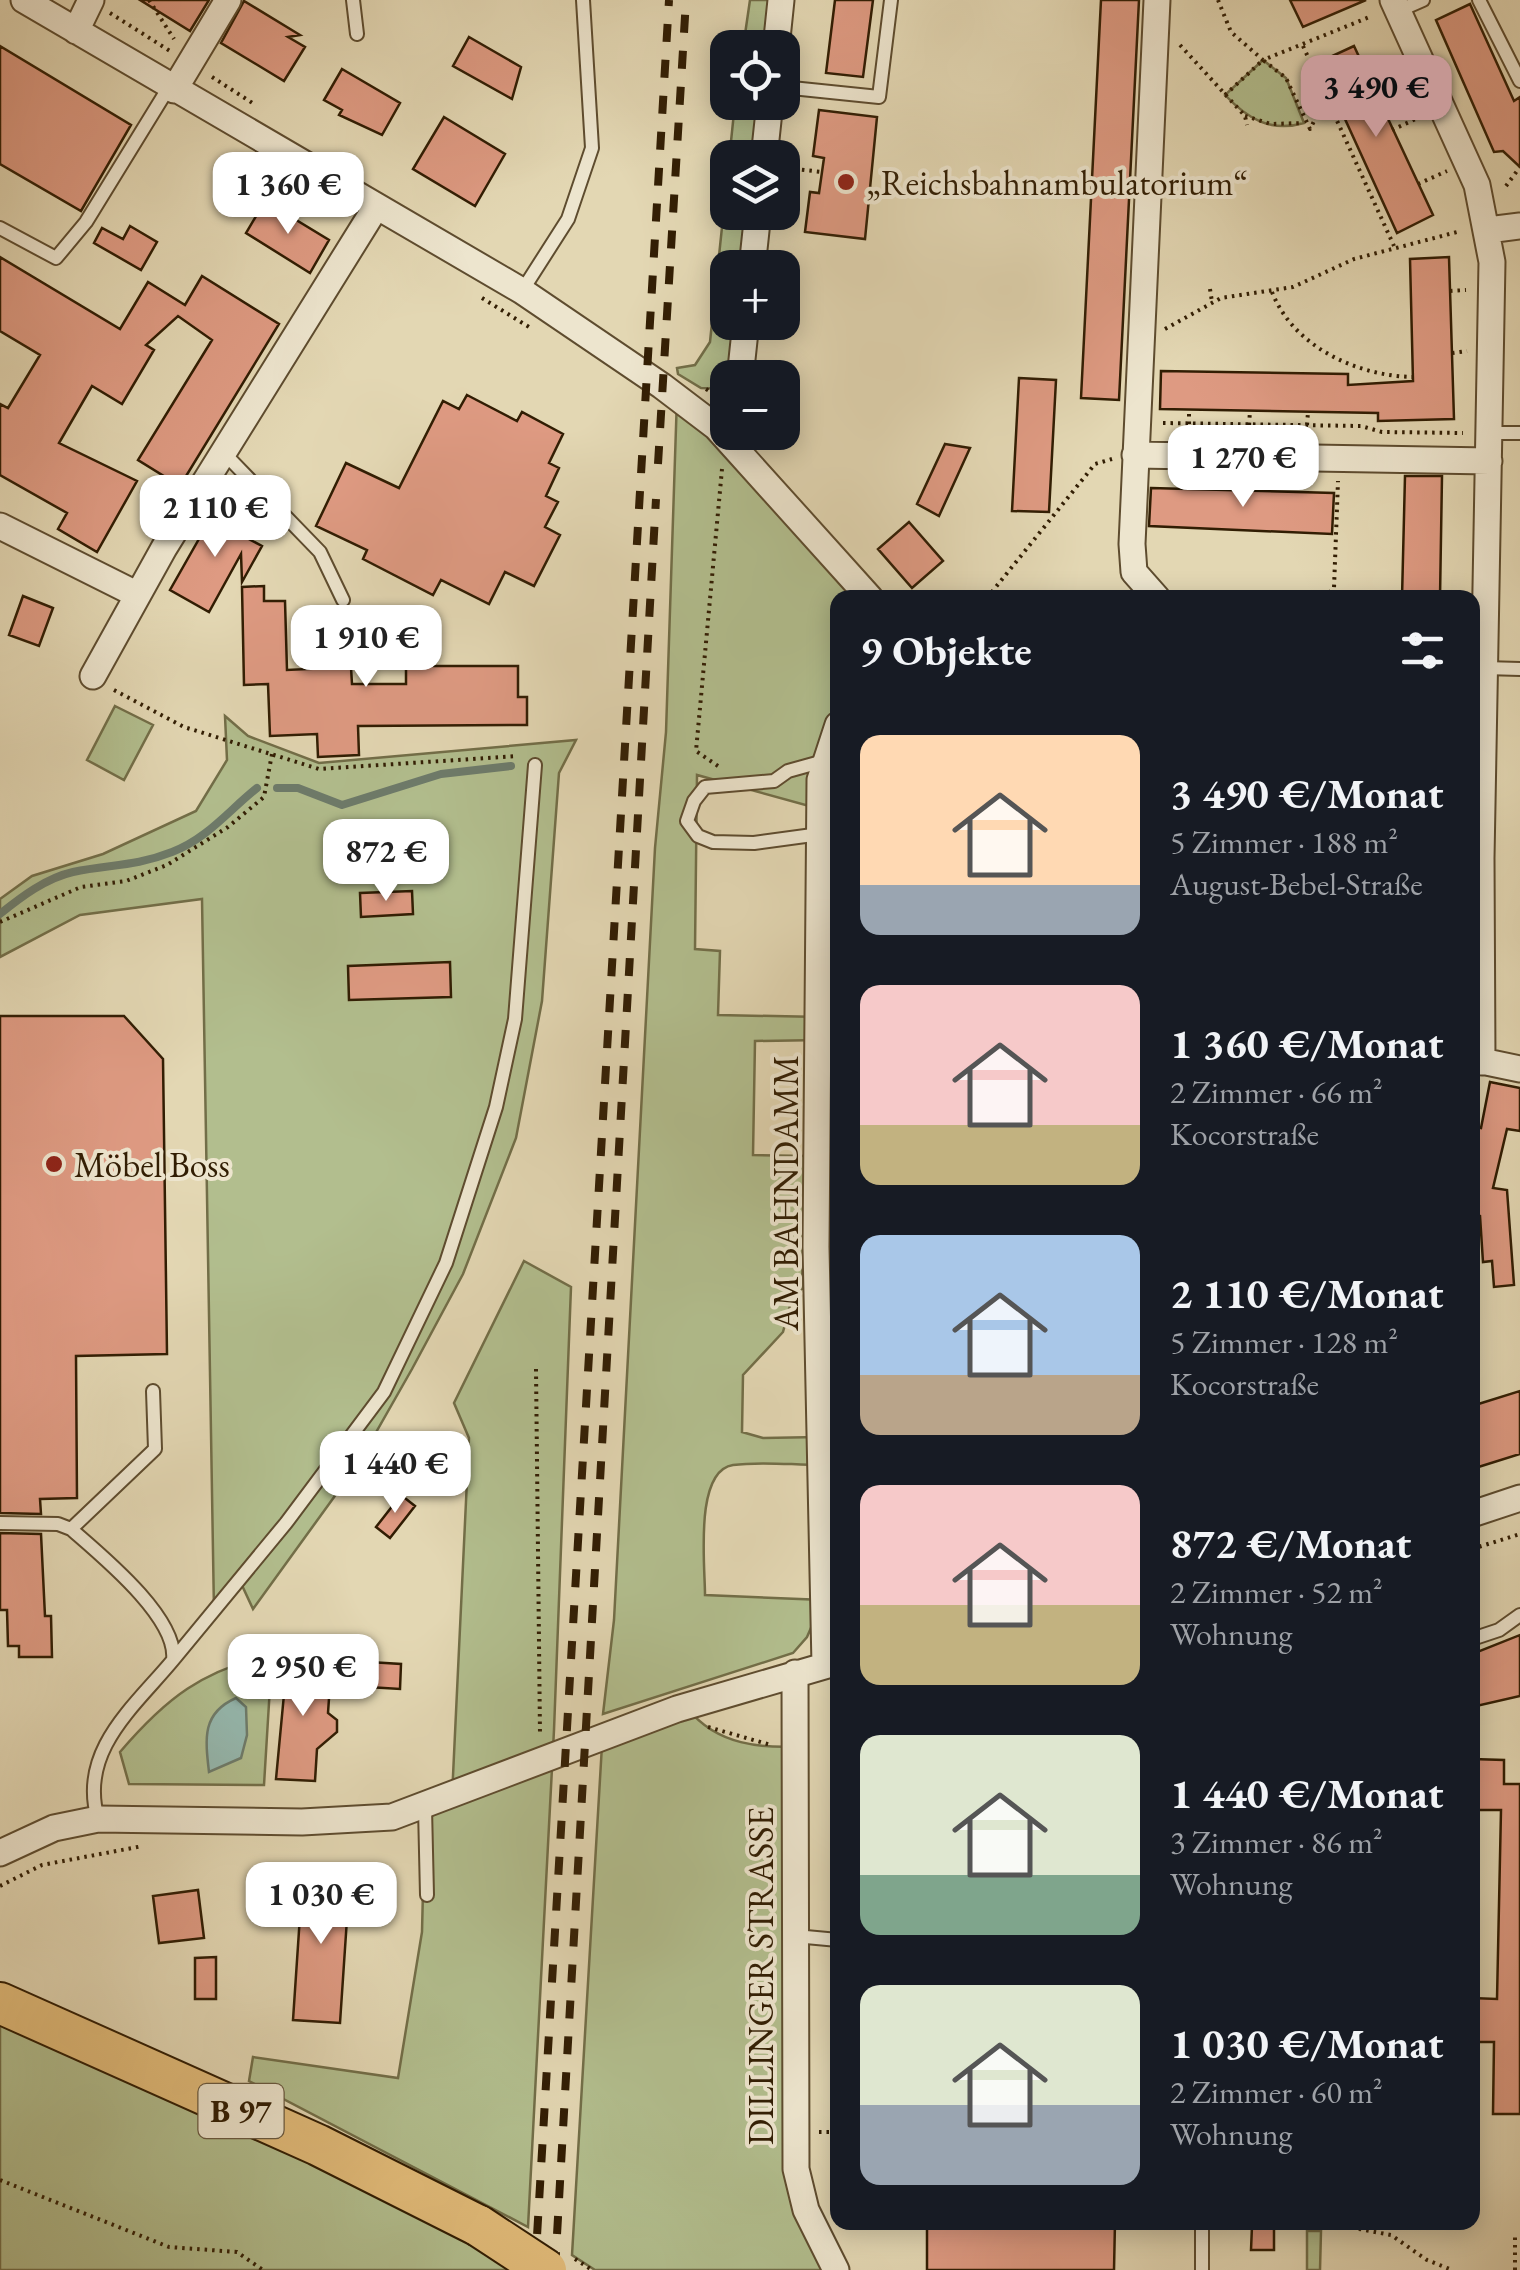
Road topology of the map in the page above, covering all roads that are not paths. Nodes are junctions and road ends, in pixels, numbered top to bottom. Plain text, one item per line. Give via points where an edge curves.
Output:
1 (24, 0) edge
2 (91, 0) edge
3 (228, 0) edge
4 (353, 0) edge
5 (583, 0) edge
6 (781, 0) edge
7 (891, 0) edge
8 (1158, 0) edge
9 (1422, 0) edge
10 (1479, 0) edge
11 (1391, 8) edge
12 (778, 30) edge
13 (76, 31) junction
14 (356, 34) dead end
15 (1520, 81) edge
16 (172, 89) junction
17 (800, 90) edge
18 (376, 207) junction
19 (1520, 226) edge
20 (0, 228) edge
21 (1479, 230) junction
22 (522, 292) junction
23 (710, 411) edge
24 (1481, 433) junction
25 (1520, 433) edge
26 (748, 450) edge
27 (223, 452) junction
28 (1135, 455) junction
29 (1490, 461) junction
30 (0, 526) edge
31 (863, 590) edge
32 (1150, 590) edge
33 (138, 595) junction
34 (342, 600) dead end
35 (1485, 668) junction
36 (1520, 670) edge
37 (93, 676) road end
38 (830, 746) edge
39 (824, 761) junction
40 (535, 765) road end
41 (820, 834) junction
42 (1480, 914) edge
43 (1480, 1062) edge
44 (1520, 1070) edge
45 (153, 1392) dead end
46 (1520, 1498) edge
47 (1480, 1511) edge
48 (0, 1522) edge
49 (71, 1529) junction
50 (830, 1611) edge
51 (1520, 1615) edge
52 (1480, 1636) edge
53 (172, 1660) junction
54 (830, 1663) edge
55 (794, 1672) junction
56 (425, 1808) junction
57 (98, 1819) junction
58 (0, 1853) edge
59 (427, 1896) dead end
60 (794, 1936) junction
61 (830, 1939) edge
62 (0, 2003) edge
63 (1202, 2230) edge
64 (546, 2270) edge
65 (836, 2270) edge
66 (1202, 2270) edge

1 - 13 street
2 - 13 street
3 - 16 street
4 - 14 lane
5 - 22 lane via 592,148 568,219
6 - 12 street
7 - 17 lane via 880,97
8 - 28 street
9 - 11 lane
10 - 15 lane
11 - 21 street via 1477,185
13 - 16 street
16 - 18 street
16 - 20 lane via 56,258
18 - 22 street
18 - 27 street
19 - 21 street
21 - 24 street via 1492,262
22 - 23 street
24 - 25 lane
24 - 29 street
26 - 31 street
27 - 33 street
27 - 34 lane via 320,552
28 - 29 street
28 - 32 street via 1134,572
29 - 35 street
30 - 33 street
33 - 37 street
35 - 36 lane
35 - 42 street
38 - 39 street, AM BAHNDAMM
39 - 41 street, AM BAHNDAMM
39 - 41 lane via 774,781 705,788 688,821 698,836 741,843
40 - 53 lane via 515,1019 496,1107 446,1263 384,1392 286,1524
41 - 50 street, AM BAHNDAMM via 816,1247
43 - 44 street
45 - 49 lane via 155,1449
46 - 47 street
48 - 49 lane
49 - 53 lane via 158,1614 173,1642
51 - 52 lane
53 - 57 lane via 113,1727 100,1752
54 - 55 street
55 - 56 street
55 - 60 street, DILLINGER STRASSE
56 - 57 street via 360,1822
56 - 59 lane
57 - 58 street via 54,1828
60 - 61 lane
60 - 65 street, DILLINGER STRASSE via 796,2168 806,2210
62 - 64 main road, B 97, bridge via 318,2146 479,2226
63 - 66 lane

